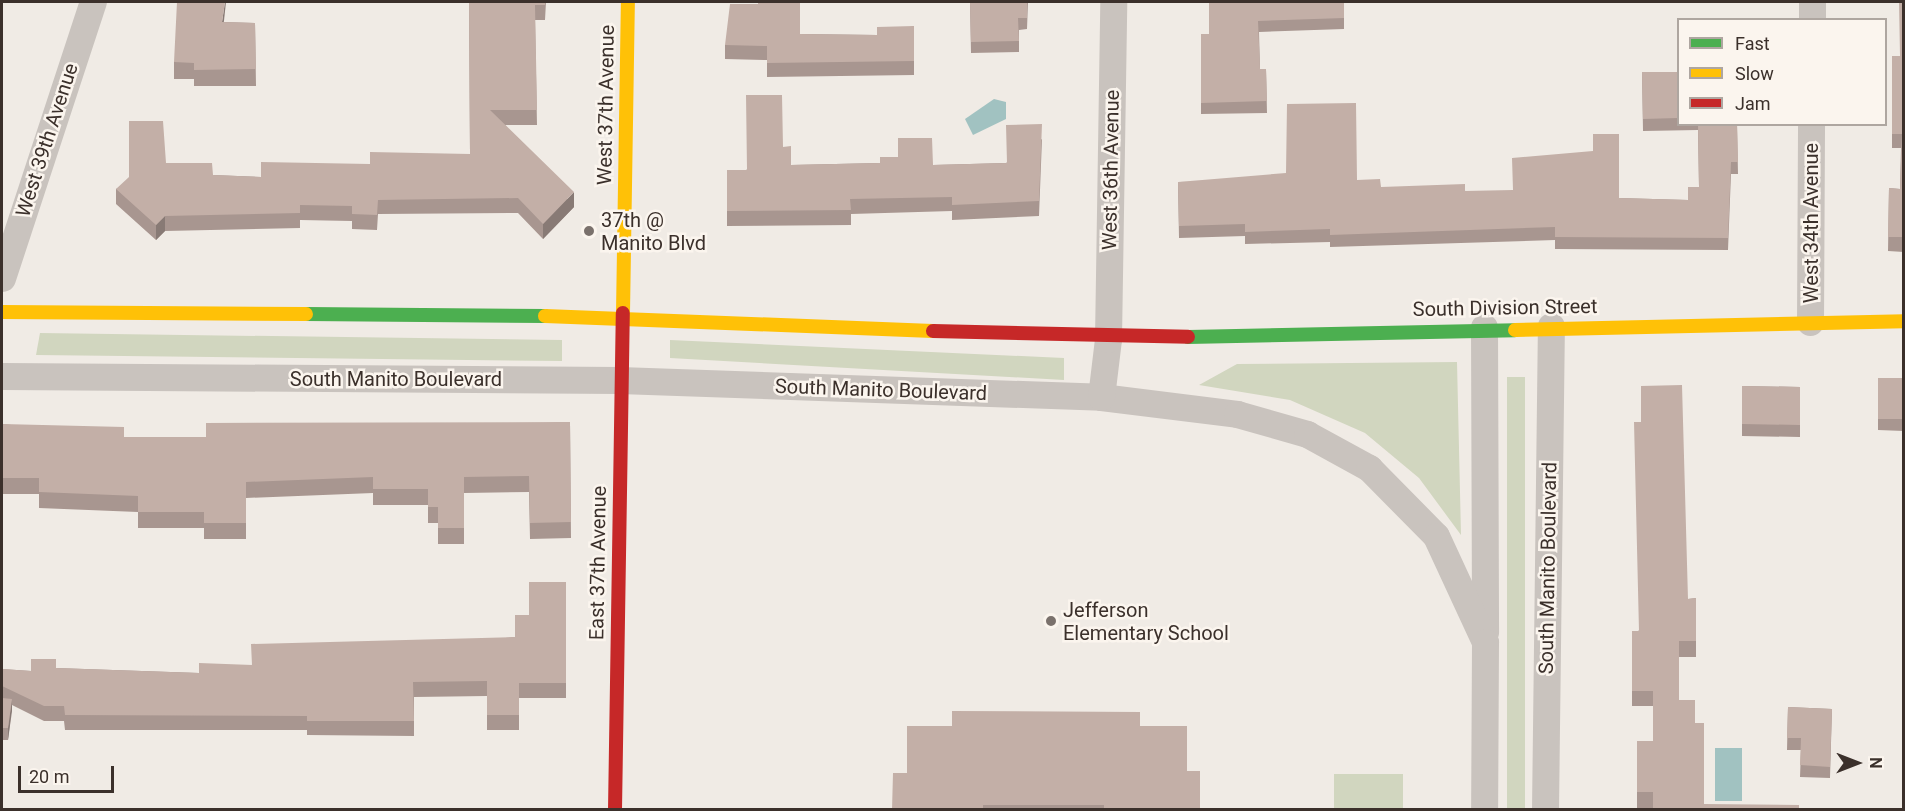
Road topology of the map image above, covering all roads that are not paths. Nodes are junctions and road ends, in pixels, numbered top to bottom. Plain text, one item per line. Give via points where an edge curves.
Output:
1 (93, 2) edge
2 (628, 2) edge
3 (1113, 2) edge
4 (1812, 2) edge
5 (1812, 18) edge
6 (1811, 126) edge
7 (2, 278) edge
8 (2, 312) edge
9 (621, 317) junction
10 (1904, 321) edge
11 (1810, 322) junction
12 (1551, 326) junction
13 (1484, 327) junction
14 (1108, 339) junction
15 (2, 376) edge
16 (619, 380) junction
17 (1101, 398) junction
18 (1485, 642) junction
19 (615, 810) edge
20 (1484, 810) edge
21 (1545, 810) edge

1 - 7 street, West 39th Avenue
2 - 9 street, West 37th Avenue
3 - 14 street, West 36th Avenue
4 - 5 street
6 - 11 street, West 34th Avenue
8 - 9 street
9 - 14 street
9 - 16 street, East 37th Avenue
10 - 11 street, South Division Street
11 - 12 street, South Division Street
12 - 13 street, South Division Street
12 - 21 street, South Manito Boulevard
13 - 14 street, South Division Street
13 - 18 street
14 - 17 street, West 36th Avenue
15 - 16 street, South Manito Boulevard
16 - 17 street, South Manito Boulevard
16 - 19 street, East 37th Avenue
17 - 18 street, South Manito Boulevard via 1237,414 1307,434 1369,468 1436,536
18 - 20 street, South Manito Boulevard

